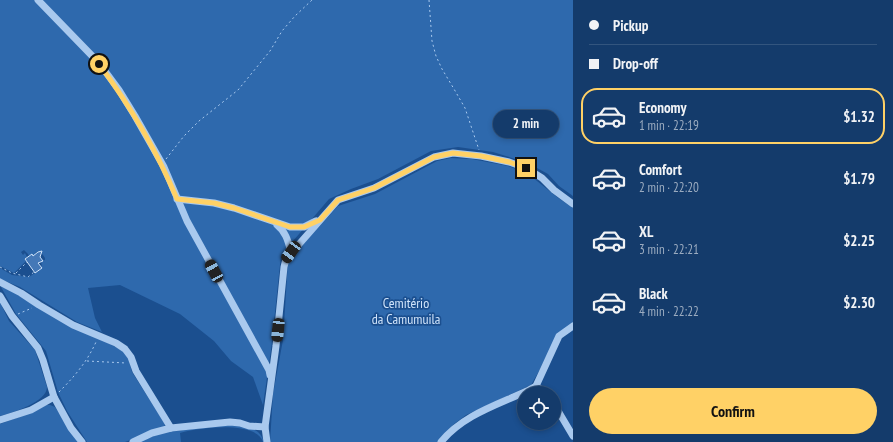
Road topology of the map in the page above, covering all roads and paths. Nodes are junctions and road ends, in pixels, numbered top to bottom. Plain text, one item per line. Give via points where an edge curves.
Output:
1 (38, 0) edge
2 (312, 0) edge
3 (429, 0) edge
4 (481, 156) junction
5 (162, 164) junction
6 (177, 199) junction
7 (573, 204) edge
8 (320, 220) junction
9 (274, 222) junction
10 (291, 252) junction
11 (27, 262) dead end
12 (0, 267) edge
13 (34, 272) dead end
14 (16, 274) junction
15 (0, 282) edge
16 (0, 296) edge
17 (38, 305) junction
18 (12, 316) junction
19 (573, 326) edge
20 (99, 336) junction
21 (86, 361) junction
22 (133, 363) junction
23 (270, 380) junction
24 (536, 386) edge
25 (517, 396) edge
26 (54, 397) junction
27 (561, 416) edge
28 (0, 420) edge
29 (265, 427) junction
30 (171, 428) junction
31 (573, 436) edge
32 (82, 442) edge
33 (133, 442) edge
34 (267, 442) edge
35 (441, 442) edge

1 - 5 street via 99,64 135,116
2 - 5 path via 282,31 270,51 238,90 199,121
3 - 4 path via 432,41 436,56 465,108
4 - 7 street via 526,168
4 - 8 street via 453,153 434,157 374,188 338,200
5 - 6 street
6 - 9 street via 228,206
6 - 23 street via 269,370
8 - 9 street via 304,227 290,227
8 - 10 street
9 - 10 street via 283,230
10 - 23 street via 284,267
11 - 14 path
12 - 14 path
13 - 14 path via 28,276
15 - 17 street
16 - 18 street
17 - 18 path
17 - 20 street
18 - 26 street via 38,348
19 - 24 street via 559,336
20 - 21 path
20 - 22 street via 125,349
21 - 22 path
21 - 26 path
22 - 30 street
23 - 29 street
25 - 35 street via 469,418 455,427
26 - 28 street via 31,410
26 - 32 street
27 - 31 street
29 - 30 street via 230,422
29 - 34 street
30 - 33 street

